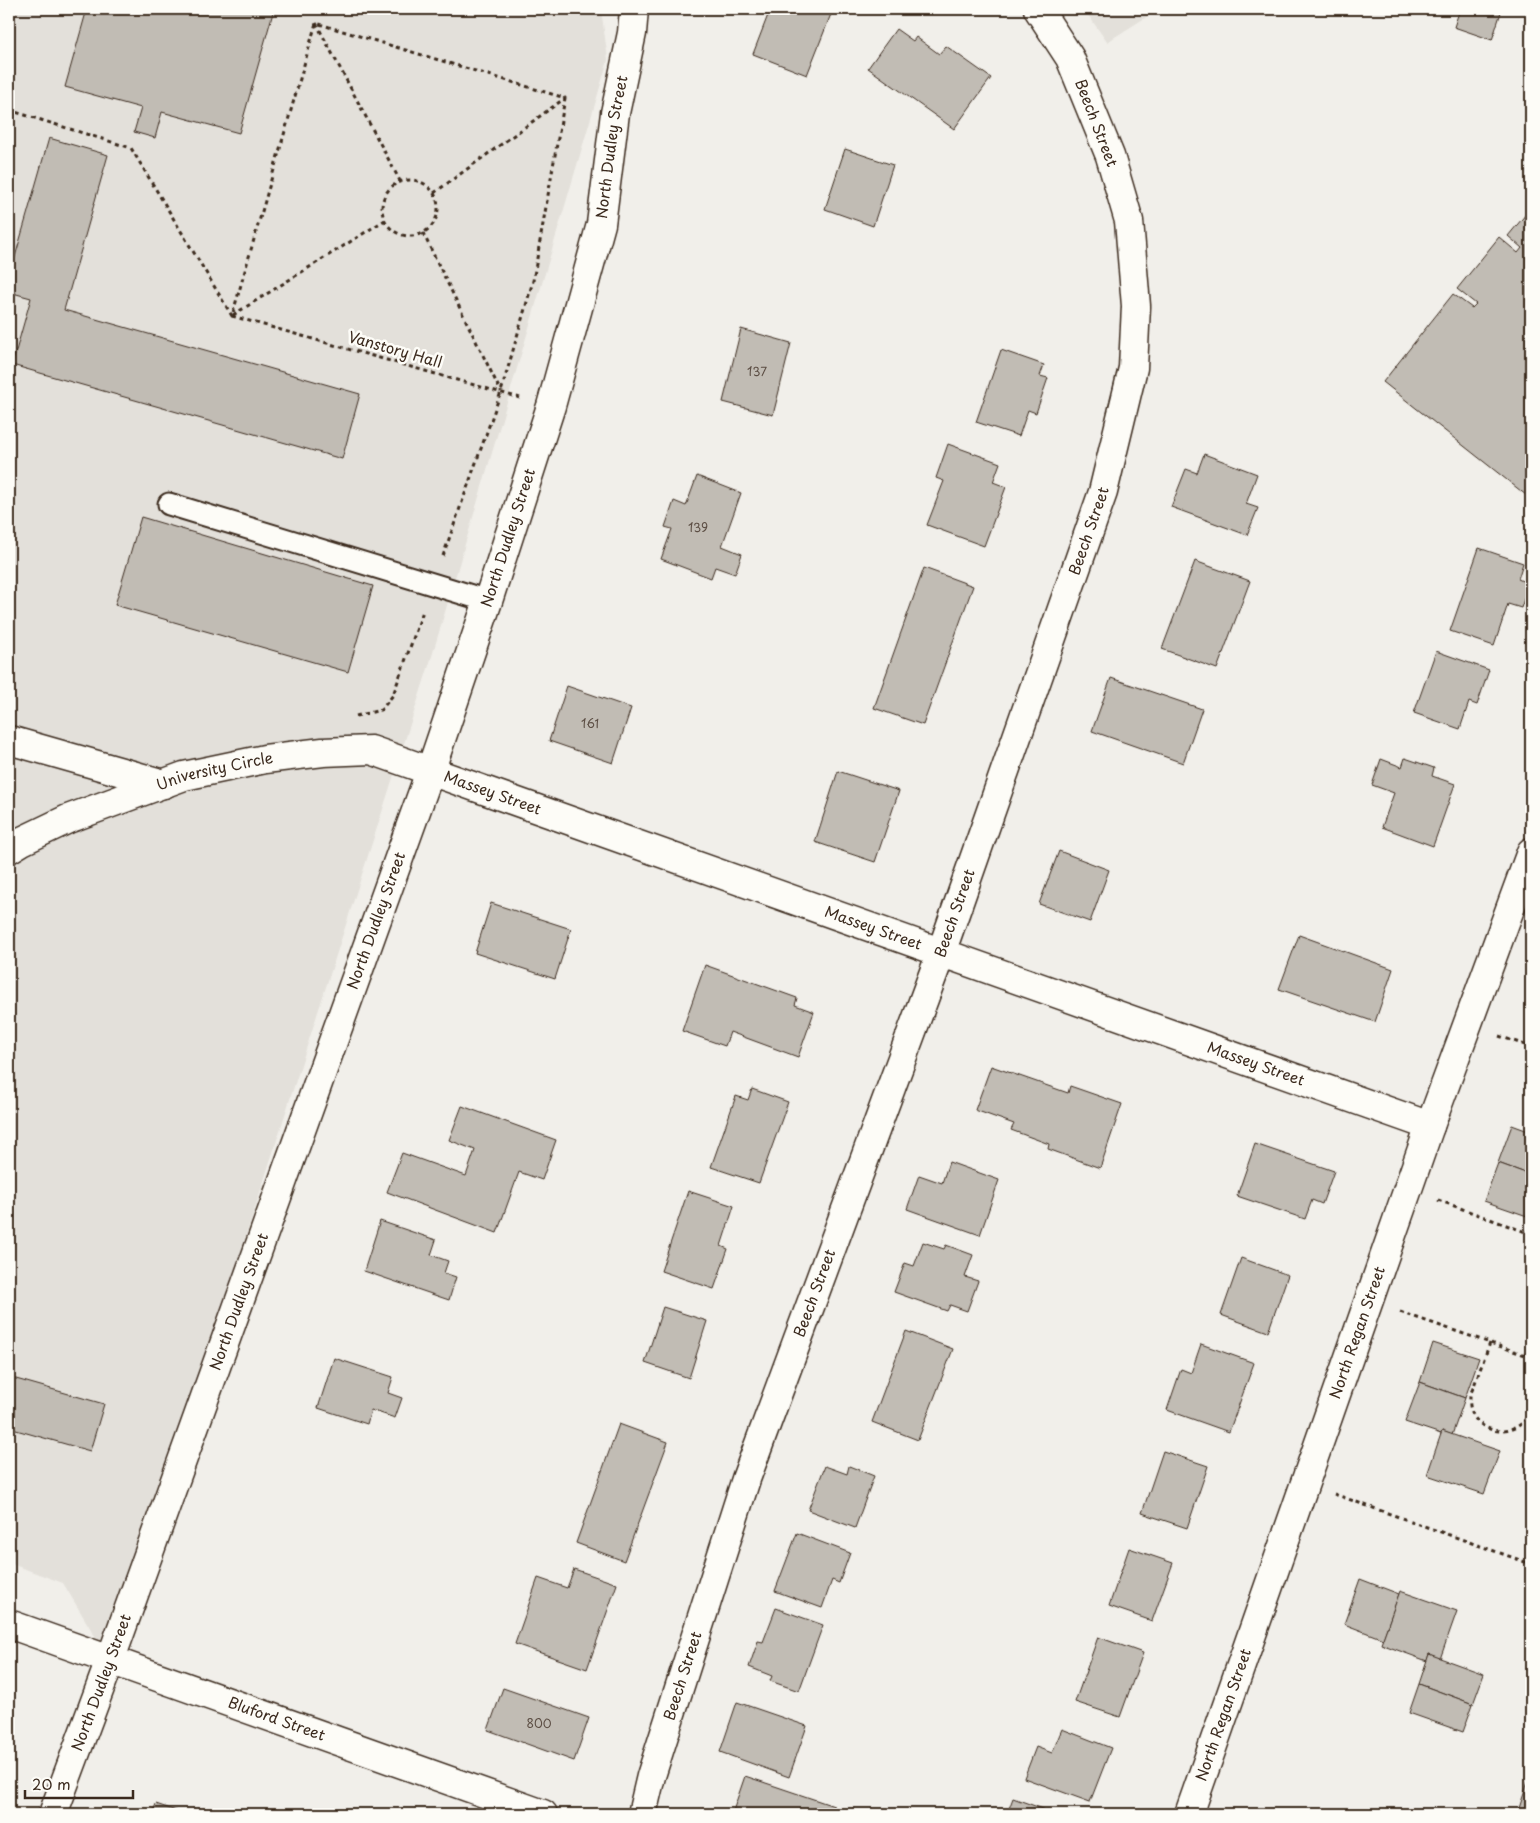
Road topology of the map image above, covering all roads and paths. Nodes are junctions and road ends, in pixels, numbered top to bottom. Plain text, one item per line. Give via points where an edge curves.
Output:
1 (634, 9) edge
2 (1038, 9) edge
3 (316, 23) junction
4 (565, 98) junction
5 (9, 110) edge
6 (400, 181) junction
7 (434, 193) junction
8 (385, 220) junction
9 (423, 233) junction
10 (232, 316) junction
11 (502, 392) junction
12 (551, 406) junction
13 (170, 504) dead end
14 (432, 585) junction
15 (488, 601) junction
16 (352, 717) dead end
17 (9, 740) edge
18 (430, 772) junction
19 (164, 784) junction
20 (9, 850) edge
21 (1531, 852) edge
22 (941, 953) junction
23 (1430, 1126) junction
24 (1408, 1189) junction
25 (1531, 1226) edge
26 (1530, 1233) edge
27 (1368, 1301) junction
28 (1490, 1343) junction
29 (1531, 1357) edge
30 (1531, 1408) edge
31 (1304, 1483) junction
32 (1531, 1564) edge
33 (9, 1624) edge
34 (110, 1661) junction
35 (53, 1814) edge
36 (543, 1814) edge
37 (642, 1814) edge
38 (1189, 1814) edge

1 - 12 street, North Dudley Street via 615,112 600,224
2 - 22 street, Beech Street via 1070,58 1110,156 1129,221 1136,306 1132,368 1103,492
3 - 4 path
3 - 6 path
3 - 10 path
4 - 7 path
4 - 11 path via 533,281
5 - 10 path via 131,148
6 - 7 path via 419,181
6 - 8 path via 386,193 382,202
7 - 9 path via 438,211 435,220
8 - 9 path via 405,236
8 - 10 path
9 - 11 path
10 - 11 path, Vanstory Hall
11 - 12 path, Vanstory Hall
11 - 14 path
12 - 15 street, North Dudley Street
13 - 14 lane
14 - 15 lane
14 - 16 path via 393,695 381,710
15 - 18 street, North Dudley Street
17 - 19 street
18 - 19 street, University Circle via 371,750 323,752 265,759 184,776
18 - 22 street, Massey Street
18 - 34 street, North Dudley Street
19 - 20 street, University Circle via 68,819
21 - 23 street, North Regan Street
22 - 23 street, Massey Street
22 - 37 street, Beech Street via 746,1479 651,1776
23 - 24 street, North Regan Street
24 - 26 path
24 - 27 street, North Regan Street
25 - 26 path
27 - 28 path
27 - 31 street, North Regan Street
28 - 29 path
28 - 30 path via 1470,1397 1471,1410 1477,1422 1493,1431 1505,1430 1524,1421
31 - 32 path
31 - 38 street, North Regan Street
33 - 34 street, Bluford Street
34 - 35 street, North Dudley Street
34 - 36 street, Bluford Street

